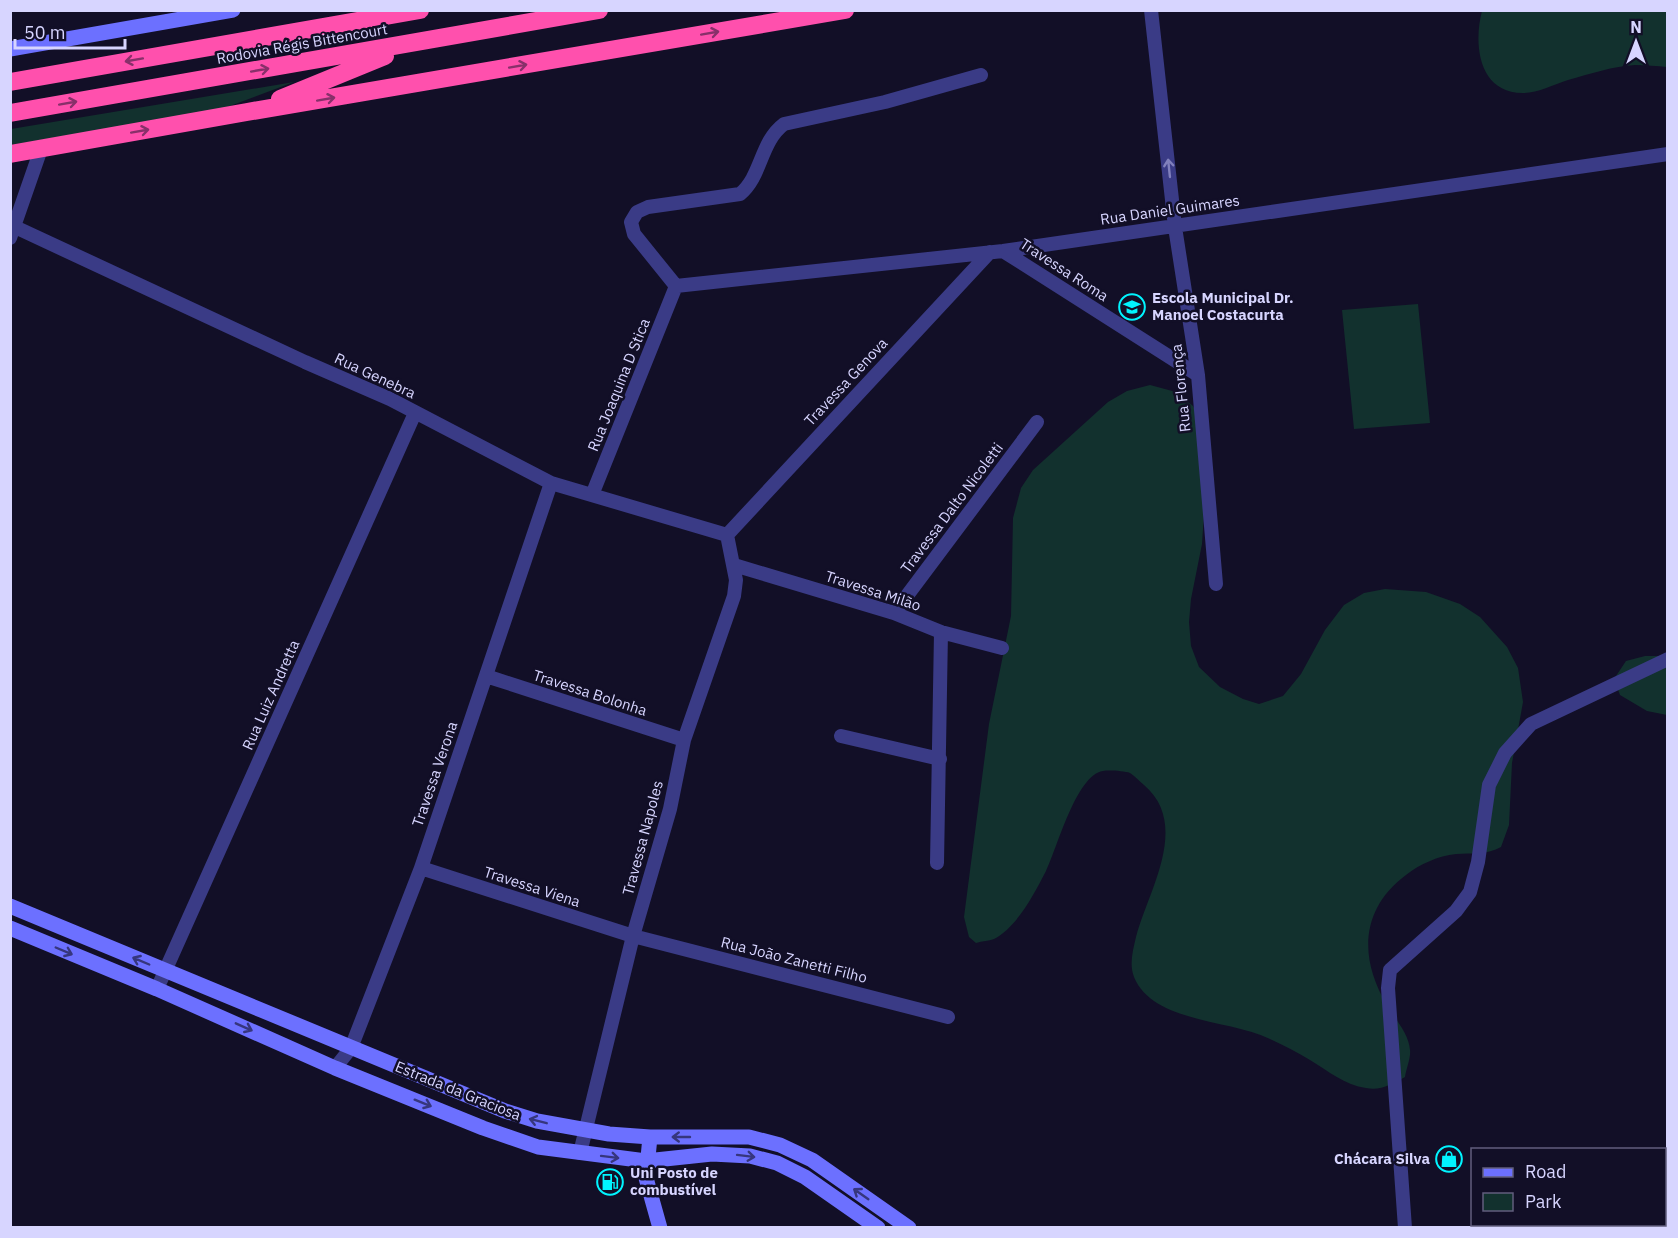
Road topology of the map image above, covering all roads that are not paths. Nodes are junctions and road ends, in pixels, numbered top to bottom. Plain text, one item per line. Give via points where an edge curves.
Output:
1 (233, 10) edge
2 (420, 10) edge
3 (599, 10) edge
4 (845, 10) edge
5 (1151, 10) edge
6 (420, 42) junction
7 (10, 49) edge
8 (981, 75) dead end
9 (10, 82) edge
10 (247, 112) junction
11 (10, 113) edge
12 (41, 149) junction
13 (10, 154) edge
14 (1668, 154) edge
15 (1175, 226) junction
16 (13, 232) edge
17 (996, 251) junction
18 (676, 286) junction
19 (1198, 375) junction
20 (415, 413) junction
21 (1037, 422) dead end
22 (551, 483) junction
23 (592, 495) junction
24 (727, 535) junction
25 (734, 565) junction
26 (1216, 584) dead end
27 (894, 613) junction
28 (941, 632) junction
29 (1002, 648) dead end
30 (1668, 659) edge
31 (486, 676) junction
32 (841, 736) dead end
33 (684, 741) junction
34 (940, 759) junction
35 (937, 863) dead end
36 (421, 868) junction
37 (10, 906) edge
38 (10, 928) edge
39 (633, 936) junction
40 (165, 971) junction
41 (157, 989) junction
42 (948, 1017) dead end
43 (351, 1048) junction
44 (336, 1068) junction
45 (584, 1130) junction
46 (650, 1137) junction
47 (580, 1153) junction
48 (646, 1161) junction
49 (660, 1227) edge
50 (878, 1227) edge
51 (909, 1227) edge
52 (1405, 1227) edge

1 - 7 main road
2 -> 9 highway, Rodovia Régis Bittencourt
3 - 6 highway, Rodovia Régis Bittencourt
10 -> 4 highway
15 -> 5 street, Rua Florença
6 - 10 highway
11 -> 6 highway, Rodovia Régis Bittencourt
8 - 18 street via 885,102 784,124 773,132 749,187 740,194 648,207 637,212 631,222 634,234
12 -> 10 highway
12 - 13 highway
12 - 16 street
14 - 15 street, Rua Daniel Guimares
15 - 17 street, Rua Daniel Guimares
15 - 19 street, Rua Florença
16 - 20 street, Rua Genebra
17 - 18 street, Rua Daniel Guimares
17 - 19 street, Travessa Roma
17 - 24 street, Travessa Genova
18 - 23 street, Rua Joaquina D Stica
19 - 26 street, Rua Florença
20 - 22 street, Rua Genebra
20 - 40 street, Rua Luiz Andretta
21 - 27 street, Travessa Dalto Nicoletti
22 - 23 street, Rua Genebra
22 - 31 street, Travessa Verona
23 - 24 street, Rua Genebra
24 - 25 street, Travessa Napoles
25 - 27 street, Travessa Milão
25 - 33 street, Travessa Napoles via 734,596
27 - 28 street, Travessa Milão
28 - 29 street, Travessa Milão
28 - 34 street
30 - 52 street via 1531,724 1505,753 1489,785 1470,892 1456,911 1390,969 1388,988
31 - 33 street, Travessa Bolonha
31 - 36 street, Travessa Verona
32 - 34 street
33 - 39 street, Travessa Napoles via 670,808
34 - 35 street
36 - 39 street, Travessa Viena
36 - 43 street, Travessa Verona
40 -> 37 main road, Estrada da Graciosa
38 -> 41 main road, Estrada da Graciosa
39 - 42 street, Rua João Zanetti Filho
39 - 45 street, Travessa Napoles
40 - 41 street, Rua Luiz Andretta
40 - 43 main road, Estrada da Graciosa
41 -> 44 main road, Estrada da Graciosa
43 - 44 street, Travessa Verona
45 -> 43 main road, Estrada da Graciosa via 505,1111
44 -> 47 main road, Estrada da Graciosa via 538,1147
45 - 46 main road, Estrada da Graciosa
45 - 47 street, Travessa Napoles
46 - 48 main road
51 -> 46 main road, Estrada da Graciosa via 812,1160 780,1145 749,1137
47 -> 48 main road, Estrada da Graciosa
48 - 49 main road via 646,1178
48 -> 50 main road, Estrada da Graciosa via 712,1154 777,1162

